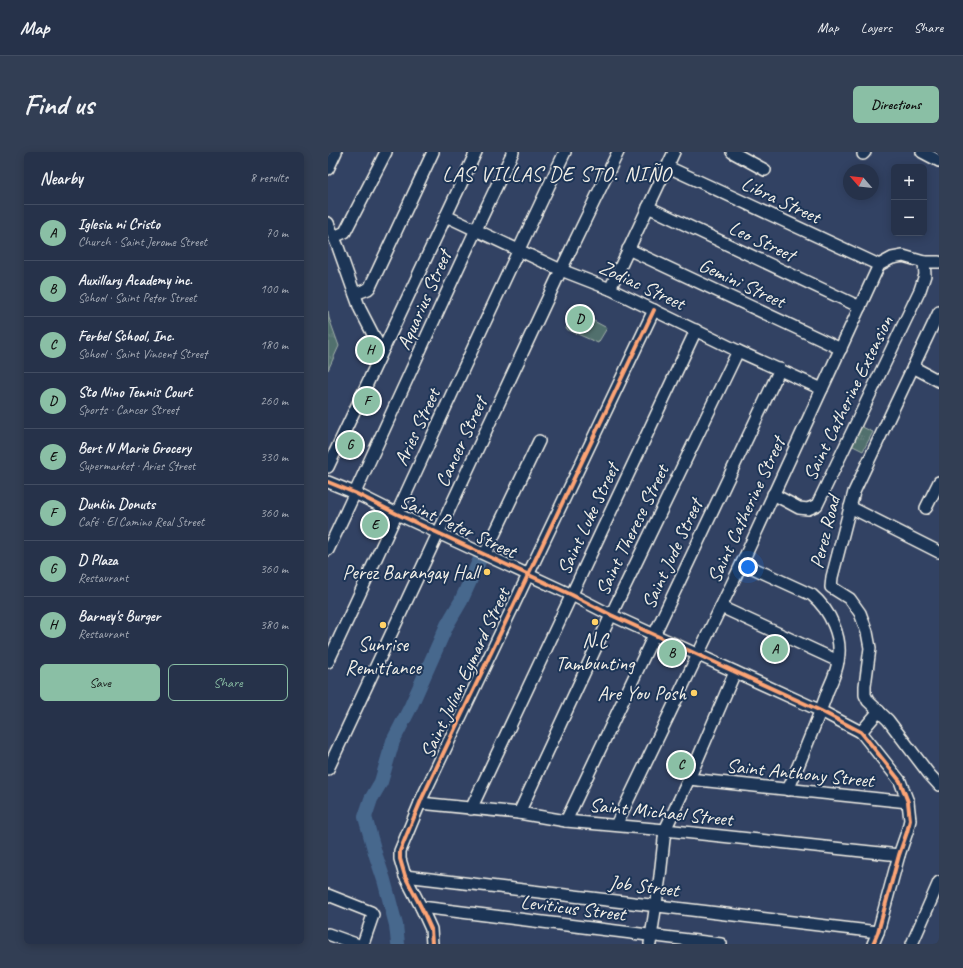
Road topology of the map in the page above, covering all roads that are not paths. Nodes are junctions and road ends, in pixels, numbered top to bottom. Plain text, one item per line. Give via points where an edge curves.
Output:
1 (336, 152) edge
2 (386, 152) edge
3 (433, 152) edge
4 (513, 152) edge
5 (565, 152) edge
6 (618, 152) edge
7 (674, 152) edge
8 (732, 152) edge
9 (922, 152) edge
10 (473, 153) edge
11 (939, 161) edge
12 (668, 167) junction
13 (328, 169) edge
14 (765, 170) dead end
15 (648, 207) junction
16 (446, 216) junction
17 (328, 223) edge
18 (475, 230) junction
19 (334, 237) junction
20 (628, 249) junction
21 (518, 250) junction
22 (924, 262) junction
23 (939, 262) edge
24 (879, 265) junction
25 (561, 270) junction
26 (610, 289) junction
27 (355, 294) junction
28 (860, 307) junction
29 (654, 310) junction
30 (939, 312) edge
31 (696, 330) junction
32 (384, 348) junction
33 (841, 349) junction
34 (738, 351) junction
35 (913, 367) junction
36 (780, 369) junction
37 (939, 381) edge
38 (822, 389) junction
39 (539, 441) dead end
40 (328, 467) edge
41 (328, 482) edge
42 (939, 482) edge
43 (355, 493) junction
44 (773, 494) junction
45 (850, 507) junction
46 (926, 508) dead end
47 (398, 514) junction
48 (439, 533) junction
49 (328, 550) edge
50 (939, 552) edge
51 (485, 554) junction
52 (742, 563) junction
53 (527, 575) junction
54 (572, 595) junction
55 (721, 607) junction
56 (611, 615) junction
57 (654, 634) junction
58 (697, 655) junction
59 (838, 661) junction
60 (328, 662) edge
61 (736, 672) junction
62 (821, 711) junction
63 (879, 711) junction
64 (861, 732) junction
65 (328, 769) edge
66 (689, 780) junction
67 (939, 784) edge
68 (788, 790) junction
69 (908, 802) junction
70 (420, 803) junction
71 (471, 809) junction
72 (519, 813) junction
73 (566, 821) junction
74 (616, 825) junction
75 (665, 830) junction
76 (899, 855) junction
77 (405, 876) junction
78 (939, 882) edge
79 (328, 895) edge
80 (655, 906) junction
81 (421, 907) junction
82 (878, 932) junction
83 (333, 937) edge
84 (650, 940) edge
85 (356, 944) edge
86 (363, 944) edge
87 (432, 944) edge
88 (721, 944) edge
89 (873, 944) edge
90 (912, 944) edge

1 - 13 street
2 - 19 street via 345,232
3 - 27 street via 370,287
4 - 18 street, Aquarius Street
5 - 21 street, Aries Street
6 - 25 street, Cancer Street
7 - 12 street
8 - 14 street
9 - 11 street
10 - 16 street
12 - 15 street
12 - 24 street, Libra Street
15 - 20 street
15 - 28 street, Leo Street
16 - 18 street, Zodiac Street
16 - 32 street
17 - 19 street
18 - 21 street, Zodiac Street
18 - 43 street, Aquarius Street
19 - 27 street
20 - 26 street
20 - 33 street, Gemini Street
21 - 25 street, Zodiac Street
21 - 47 street, Aries Street
22 - 23 street
22 - 24 street via 903,256
22 - 44 street, Saint Catherine Extension via 925,275 920,290 817,505 808,509 799,508
24 - 28 street, Saint Catherine Street
25 - 26 street, Zodiac Street
25 - 48 street, Cancer Street
26 - 29 street, Zodiac Street
27 - 32 street via 379,346
28 - 33 street, Saint Catherine Street
29 - 31 street, Zodiac Street
29 - 53 street, Saint Julian Eymard Street
30 - 35 street, Perez Road
31 - 34 street, Zodiac Street
31 - 54 street, Saint Luke Street
32 - 40 street
33 - 38 street, Saint Catherine Street
34 - 36 street, Zodiac Street
34 - 56 street, Saint Therese Street
35 - 37 street
35 - 45 street, Perez Road via 854,492
36 - 38 street, Zodiac Street
36 - 57 street, Saint Jude Street
38 - 44 street, Saint Catherine Street
39 - 51 street
41 - 43 street, Saint Peter Street
42 - 46 street
43 - 47 street, Saint Peter Street
43 - 49 street, Aquarius Street
44 - 52 street, Saint Catherine Street
45 - 50 street
45 - 63 street, Perez Road via 831,587 850,598 868,632 870,648 865,695
47 - 48 street, Saint Peter Street
47 - 60 street, Aries Street
48 - 51 street, Saint Peter Street
48 - 65 street, Cancer Street
51 - 53 street, Saint Peter Street
52 - 55 street, Saint Catherine Street
52 - 59 street via 812,595 819,601 833,625 839,646
53 - 54 street, Saint Peter Street
53 - 70 street, Saint Julian Eymard Street
54 - 56 street, Saint Peter Street
54 - 71 street, Saint Luke Street
55 - 58 street, Saint Catherine Street
55 - 59 street
56 - 57 street, Saint Peter Street
56 - 72 street, Saint Therese Street
57 - 58 street, Saint Peter Street
57 - 73 street, Saint Jude Street
58 - 61 street, Saint Peter Street
58 - 74 street, Saint Catherine Street
59 - 62 street
61 - 62 street, Saint Peter Street
61 - 66 street
62 - 64 street, Saint Peter Street
62 - 68 street
63 - 64 street
63 - 67 street, Perez Road
64 - 69 street, Saint Peter Street via 900,781
66 - 68 street, Saint Anthony Street
66 - 75 street
68 - 69 street, Saint Anthony Street
69 - 76 street, Saint Peter Street via 910,820
70 - 71 street, Saint Michael Street
70 - 77 street, Saint Julian Eymard Street via 400,851
71 - 72 street, Saint Michael Street
72 - 73 street, Saint Michael Street
73 - 74 street, Saint Michael Street
74 - 75 street, Saint Michael Street
75 - 76 street, Saint Michael Street
75 - 80 street
76 - 82 street, Saint Peter Street
77 - 80 street, Job Street
77 - 81 street, Saint Julian Eymard Street
78 - 90 street
79 - 86 street via 371,912 373,915
80 - 82 street, Job Street
80 - 84 street
81 - 84 street, Leviticus Street
81 - 87 street, Saint Julian Eymard Street via 431,929
82 - 89 street, Saint Peter Street
83 - 85 street
84 - 88 street, Leviticus Street

